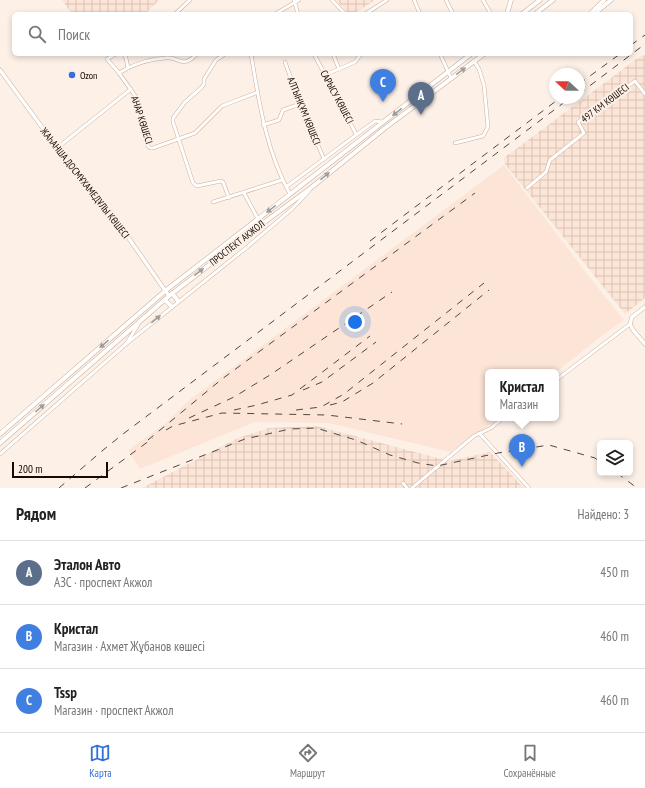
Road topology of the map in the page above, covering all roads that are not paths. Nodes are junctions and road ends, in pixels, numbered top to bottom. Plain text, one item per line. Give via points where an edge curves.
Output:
1 (190, 0) edge
2 (299, 0) edge
3 (332, 0) edge
4 (387, 0) edge
5 (414, 0) edge
6 (446, 0) edge
7 (483, 0) edge
8 (511, 0) edge
9 (540, 0) edge
10 (553, 0) edge
11 (604, 0) edge
12 (611, 0) edge
13 (294, 1) edge
14 (546, 6) junction
15 (177, 12) edge
16 (278, 12) edge
17 (297, 12) edge
18 (343, 12) edge
19 (368, 12) edge
20 (419, 12) edge
21 (451, 12) edge
22 (490, 12) edge
23 (507, 12) edge
24 (525, 12) edge
25 (538, 12) edge
26 (543, 12) edge
27 (592, 12) edge
28 (596, 12) edge
29 (112, 56) edge
30 (125, 56) edge
31 (195, 56) edge
32 (222, 56) edge
33 (251, 56) edge
34 (315, 56) edge
35 (334, 56) edge
36 (360, 56) edge
37 (441, 56) edge
38 (469, 56) edge
39 (481, 56) edge
40 (474, 61) junction
41 (285, 62) dead end
42 (128, 68) junction
43 (339, 69) junction
44 (0, 70) edge
45 (119, 73) junction
46 (448, 73) junction
47 (325, 75) junction
48 (451, 78) junction
49 (131, 89) junction
50 (258, 92) junction
51 (645, 94) edge
52 (300, 104) junction
53 (383, 123) junction
54 (263, 125) junction
55 (356, 134) junction
56 (178, 140) junction
57 (455, 143) dead end
58 (57, 148) junction
59 (324, 159) junction
60 (282, 180) junction
61 (286, 187) junction
62 (312, 187) junction
63 (527, 188) dead end
64 (244, 192) junction
65 (290, 194) junction
66 (229, 198) junction
67 (213, 202) dead end
68 (258, 219) junction
69 (165, 291) junction
70 (169, 296) junction
71 (178, 301) junction
72 (172, 307) junction
73 (645, 307) edge
74 (140, 320) junction
75 (630, 324) junction
76 (126, 344) junction
77 (645, 344) edge
78 (559, 378) edge
79 (19, 418) junction
80 (499, 421) edge
81 (23, 423) junction
82 (479, 433) junction
83 (0, 434) edge
84 (0, 443) edge
85 (0, 454) edge
86 (403, 483) dead end
87 (407, 488) edge
88 (412, 488) edge
89 (530, 488) edge

1 - 15 street
2 - 13 street
3 - 18 street
4 - 19 street
5 - 20 street
6 - 21 street
7 - 22 street
8 - 23 main road
9 - 24 main road
10 - 14 main road
11 - 27 main road
12 - 28 main road
13 - 16 street
13 - 17 street
14 - 25 main road
14 - 26 main road
29 - 45 street, АНАР КӨШЕСІ via 107,59
30 - 42 street
31 - 42 street via 185,62 165,58 138,63
32 - 56 street via 216,60 201,88 185,102 173,118
33 - 50 street
34 - 47 street, САРЫСУ КӨШЕСІ
35 - 43 street
36 - 43 street via 355,62
37 - 46 street
38 - 46 main road, ПРОСПЕКТ АКЖОЛ
39 - 40 main road, ПРОСПЕКТ АКЖОЛ
48 -> 40 main road, ПРОСПЕКТ АКЖОЛ
40 - 57 street via 484,85 488,127 483,136
41 - 52 street, АЛТЫНҚҰМ КӨШЕСІ
42 - 45 street
43 - 47 street
44 - 58 street, ЖАҺАНША ДОСМҰХАМЕДҰЛЫ КӨШЕСІ
45 - 49 street, АНАР КӨШЕСІ
46 - 48 street
46 -> 53 main road, ПРОСПЕКТ АКЖОЛ
47 - 55 street, САРЫСУ КӨШЕСІ
62 -> 48 main road, ПРОСПЕКТ АКЖОЛ
49 - 56 street, АНАР КӨШЕСІ via 136,97 148,146 153,148
49 - 58 street
50 - 54 street
50 - 56 street via 226,104 199,130
51 - 63 street, 497 КМ КӨШЕСІ via 635,81 578,122 584,133 550,160 546,172
52 - 54 street via 283,110 279,120
52 - 59 street, АЛТЫНҚҰМ КӨШЕСІ
53 - 55 street, САРЫСУ КӨШЕСІ via 374,121
53 - 65 main road, ПРОСПЕКТ АКЖОЛ
54 - 60 street
55 - 59 street
56 - 66 street via 193,183 197,186 221,181
58 - 69 street, ЖАҺАНША ДОСМҰХАМЕДҰЛЫ КӨШЕСІ via 122,230
59 - 61 street
60 - 61 street
60 - 64 street
61 - 65 street
70 -> 62 main road, ПРОСПЕКТ АКЖОЛ
62 - 71 street via 246,248
64 - 66 street
64 - 68 street
65 -> 68 main road, ПРОСПЕКТ АКЖОЛ
66 - 67 street
68 - 69 main road, ПРОСПЕКТ АКЖОЛ
69 - 70 street, ЖАҺАНША ДОСМҰХАМЕДҰЛЫ КӨШЕСІ
69 -> 79 main road, ПРОСПЕКТ АКЖОЛ
70 - 71 main road
70 - 72 main road
70 - 74 main road, ПРОСПЕКТ АКЖОЛ
71 - 72 street
76 -> 72 street
73 - 75 street via 632,317
74 - 76 street
81 -> 74 main road, ПРОСПЕКТ АКЖОЛ
75 - 77 street
75 - 78 street
76 - 85 street
79 - 81 main road
79 - 83 main road, ПРОСПЕКТ АКЖОЛ
80 - 82 street
81 - 84 main road, ПРОСПЕКТ АКЖОЛ
82 - 88 street
82 - 89 street
86 - 87 street

